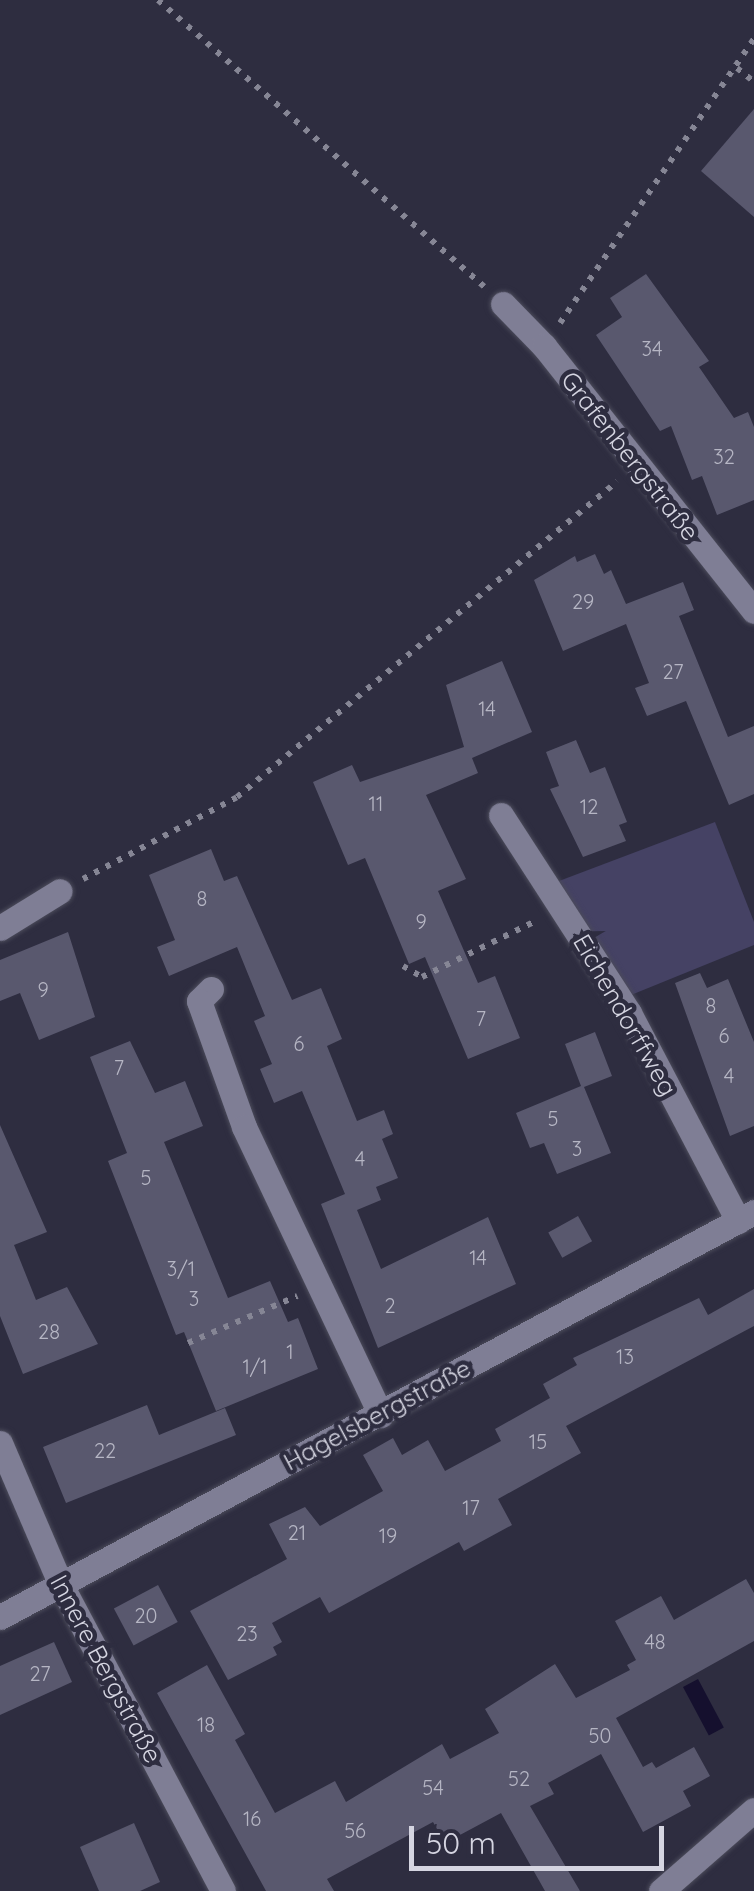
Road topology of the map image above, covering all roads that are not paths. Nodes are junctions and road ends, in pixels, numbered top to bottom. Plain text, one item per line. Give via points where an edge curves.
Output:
1 (503, 304) road end
2 (754, 611) edge
3 (501, 815) dead end
4 (60, 891) road end
5 (0, 928) edge
6 (211, 989) dead end
7 (746, 1217) edge
8 (381, 1415) junction
9 (0, 1443) edge
10 (60, 1583) junction
11 (0, 1616) edge
12 (754, 1810) edge
13 (223, 1891) edge
14 (661, 1891) edge

1 - 2 street, Grafenbergstraße via 544,346
3 - 7 street, Eichendorffweg via 629,1013
4 - 5 street
6 - 8 street via 199,1001 244,1127
7 - 8 street, Hagelsbergstraße
8 - 10 street, Hagelsbergstraße
9 - 10 street, Innere Bergstraße
10 - 11 street, Hagelsbergstraße
10 - 13 street, Innere Bergstraße
12 - 14 street

